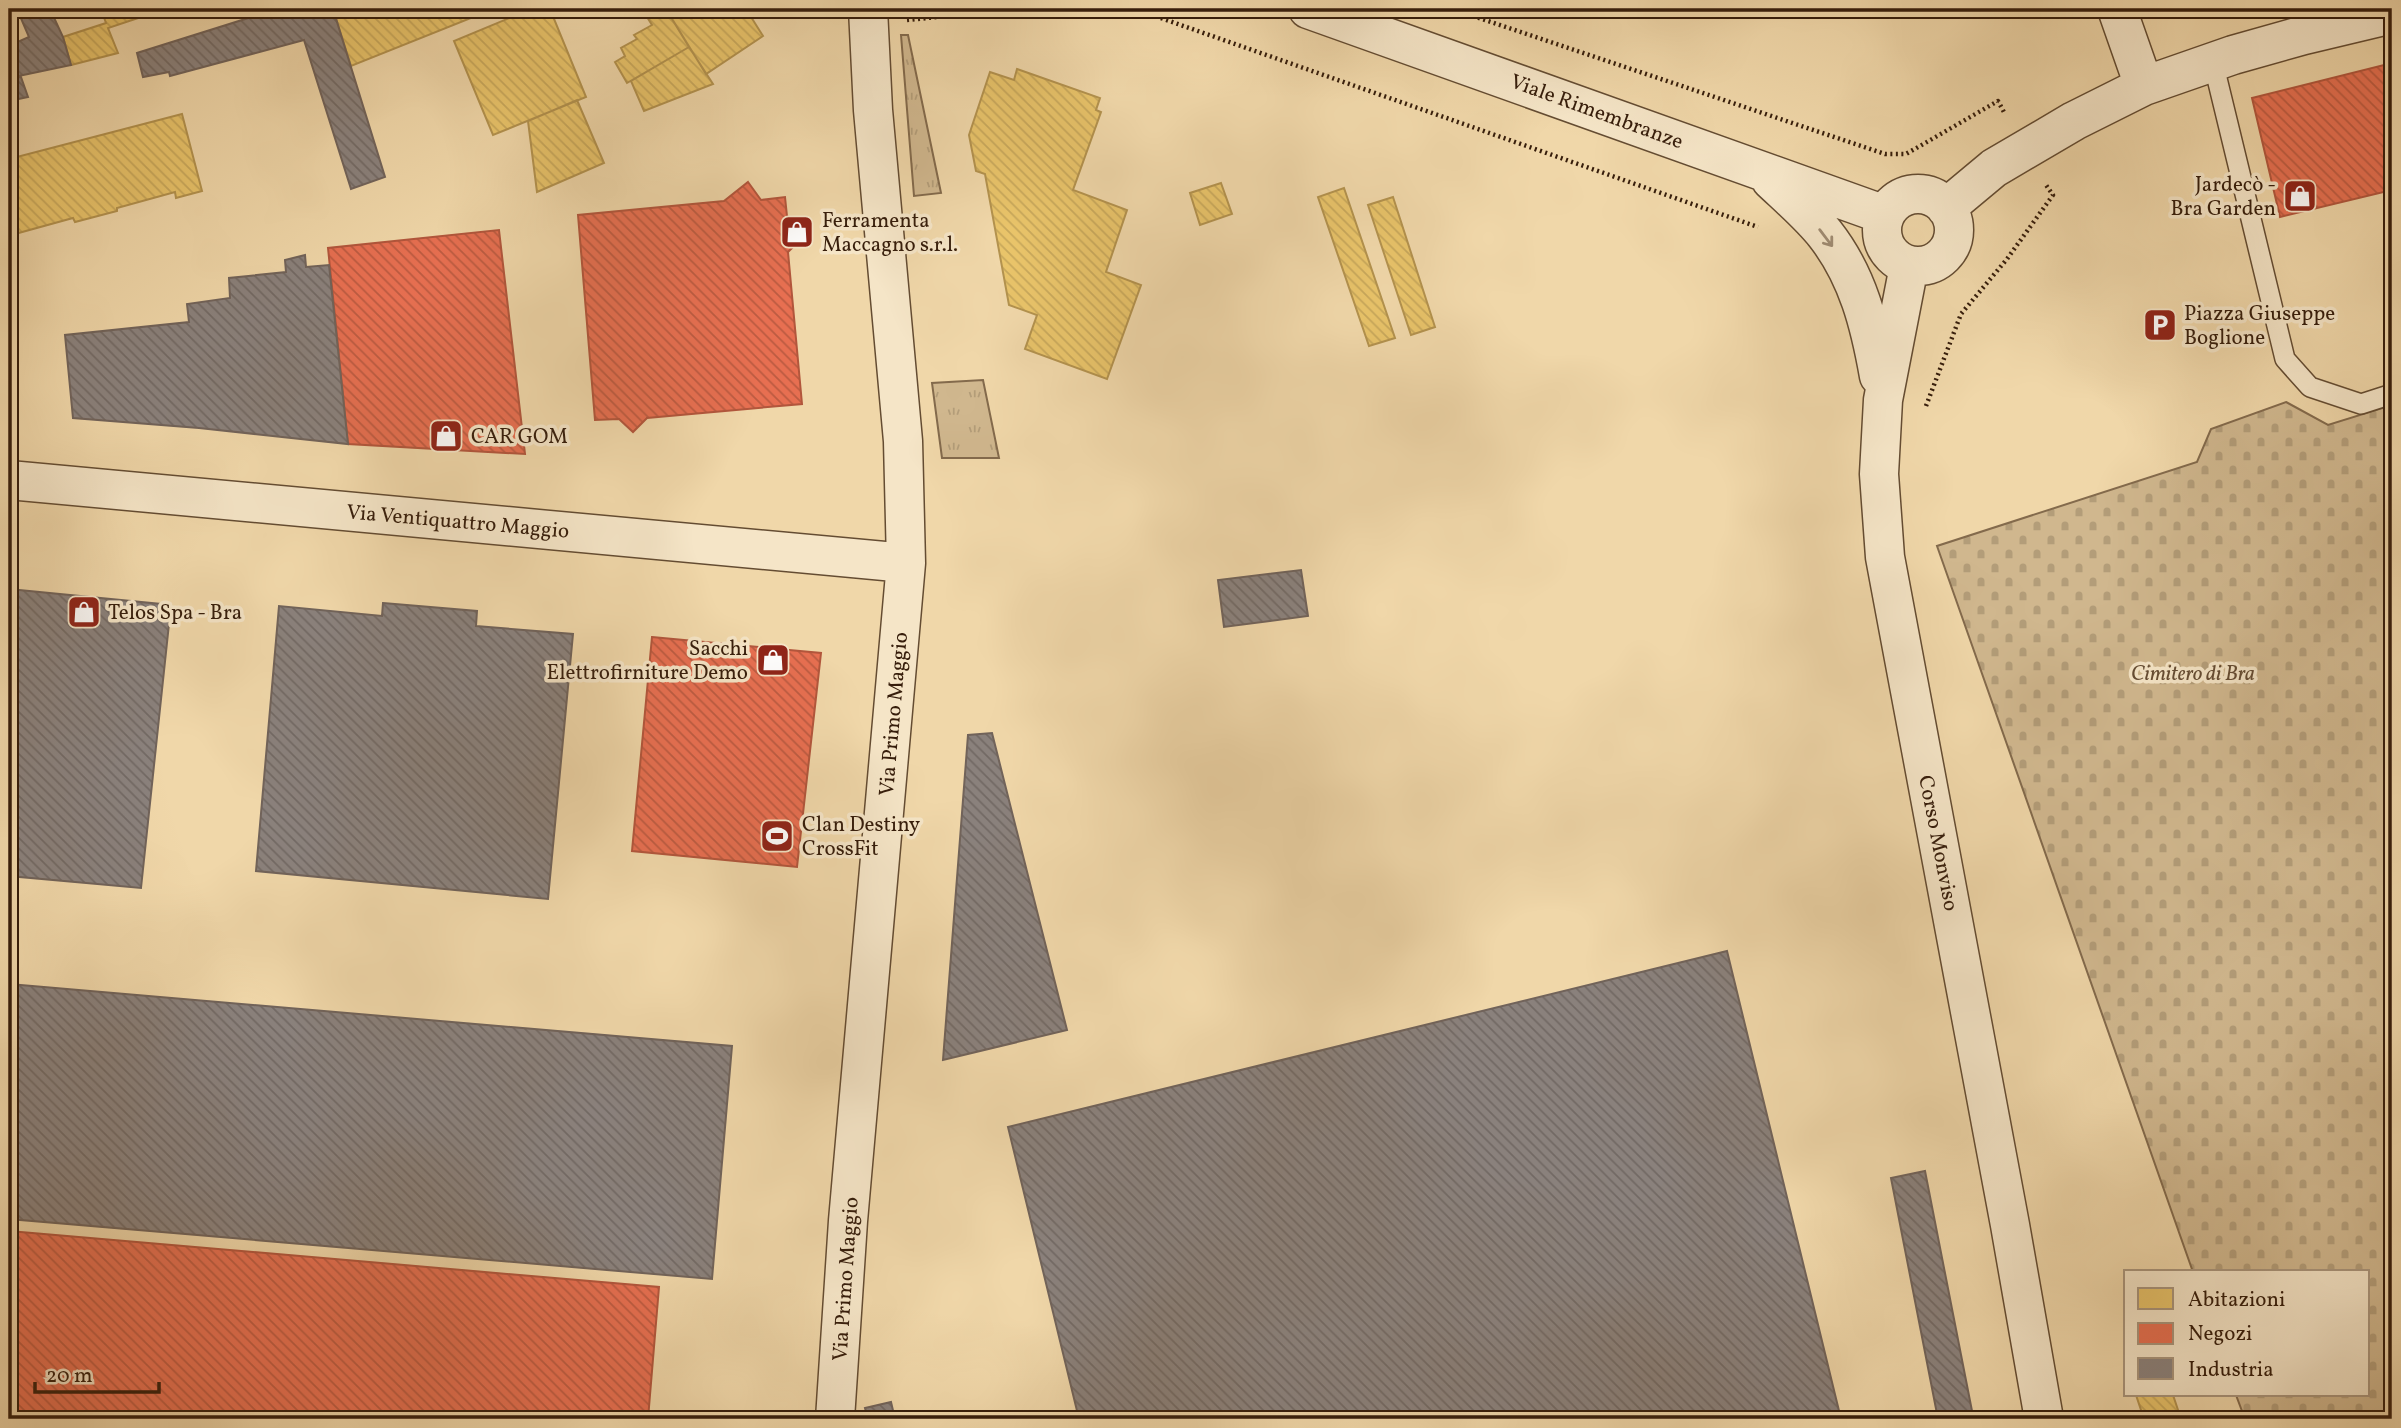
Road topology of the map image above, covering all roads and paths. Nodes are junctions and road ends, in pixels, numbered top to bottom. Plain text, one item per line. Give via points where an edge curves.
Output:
1 (992, 9) edge
2 (1135, 9) edge
3 (1308, 9) edge
4 (2117, 9) edge
5 (868, 12) edge
6 (2392, 14) edge
7 (2213, 62) junction
8 (2144, 86) junction
9 (1762, 171) junction
10 (1946, 208) junction
11 (1885, 215) junction
12 (1766, 232) dead end
13 (1909, 265) junction
14 (2392, 394) edge
15 (1883, 400) junction
16 (9, 480) edge
17 (906, 562) junction
18 (835, 1419) edge
19 (2044, 1419) edge

1 - 5 path via 906,20
2 - 12 path via 1757,225
3 - 9 street, Viale Rimembranze
4 - 8 street
5 - 17 street, Via Primo Maggio via 903,441
6 - 7 street
7 - 8 street
7 - 14 lane via 2284,359 2311,387 2361,404
8 - 10 street via 1994,168
9 - 11 street, Viale Rimembranze
9 -> 15 street via 1825,234 1852,275 1870,325
10 - 11 street via 1927,195 1914,194 1902,197
10 - 13 street via 1954,229 1948,250 1931,264
11 - 13 street via 1883,240 1897,260
13 - 15 street, Corso Monviso
15 - 19 street, Corso Monviso via 1880,474 1885,557
16 - 17 street, Via Ventiquattro Maggio
17 - 18 street, Via Primo Maggio

